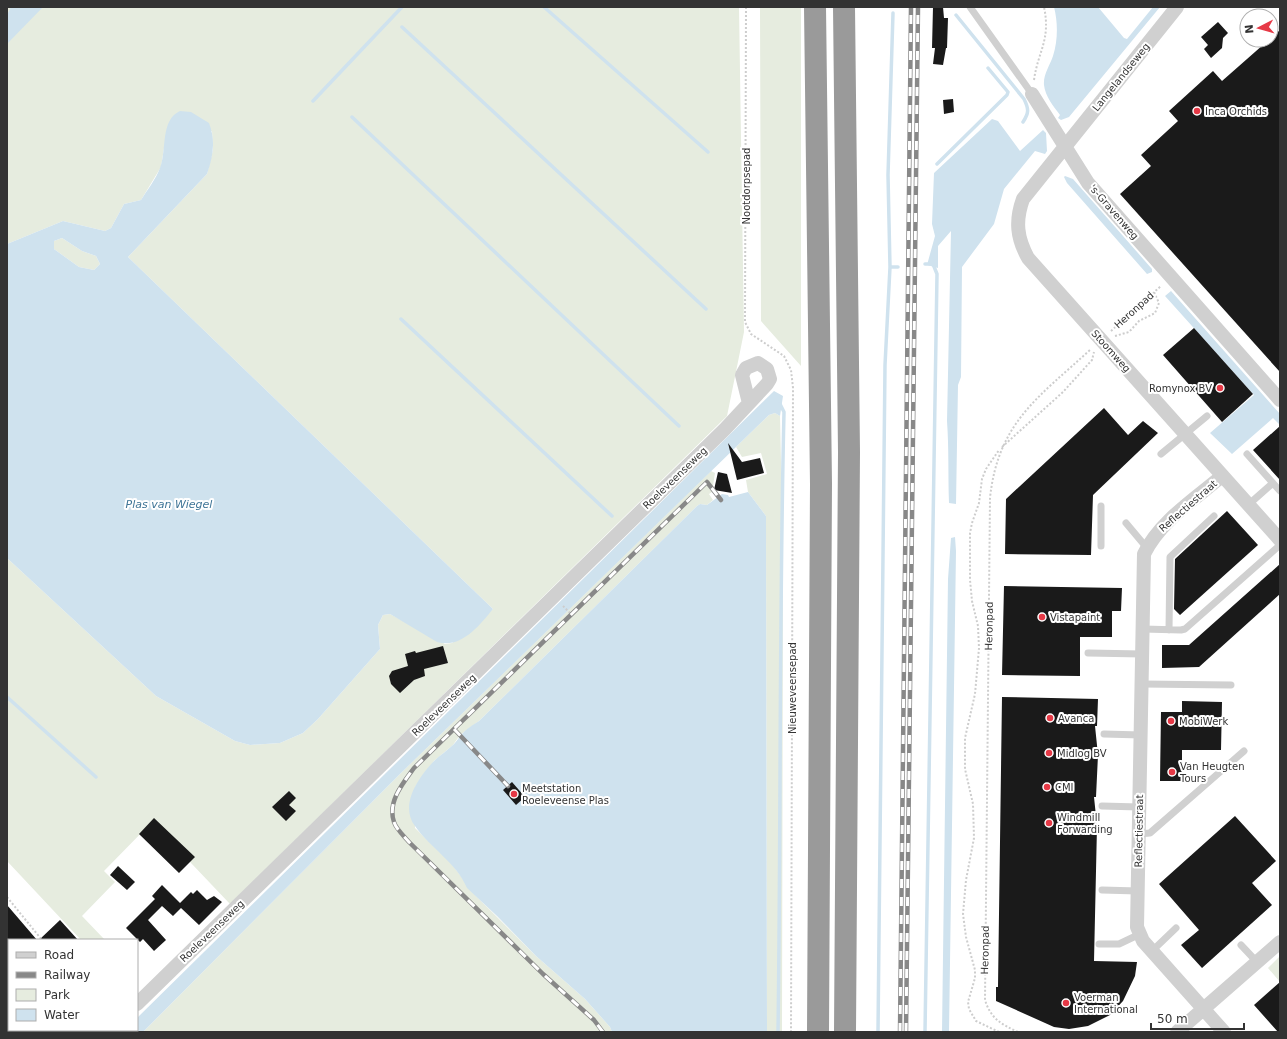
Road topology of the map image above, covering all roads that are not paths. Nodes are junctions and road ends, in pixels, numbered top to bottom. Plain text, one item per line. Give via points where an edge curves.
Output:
1 (815, 7) edge
2 (844, 7) edge
3 (970, 7) edge
4 (1177, 7) edge
5 (1032, 94) joint
6 (1064, 146) junction
7 (1280, 400) edge
8 (748, 403) dead end
9 (1207, 416) dead end
10 (1185, 434) junction
11 (1161, 454) dead end
12 (1247, 454) dead end
13 (1222, 476) junction
14 (1273, 483) junction
15 (1280, 491) edge
16 (1248, 505) junction
17 (1100, 506) dead end
18 (1214, 516) dead end
19 (1126, 524) dead end
20 (1280, 540) edge
21 (1280, 545) edge
22 (1101, 546) dead end
23 (1147, 548) junction
24 (1143, 629) junction
25 (1169, 630) junction
26 (1088, 653) dead end
27 (1142, 654) junction
28 (1142, 684) junction
29 (1231, 685) dead end
30 (1104, 734) dead end
31 (1141, 735) junction
32 (1244, 751) dead end
33 (1102, 806) dead end
34 (1139, 807) junction
35 (1139, 834) junction
36 (1102, 890) dead end
37 (1138, 891) junction
38 (1176, 928) dead end
39 (1140, 934) junction
40 (1280, 942) edge
41 (1099, 944) dead end
42 (1241, 945) dead end
43 (1152, 951) junction
44 (1257, 962) junction
45 (138, 1003) edge
46 (1204, 1010) junction
47 (818, 1032) edge
48 (845, 1032) edge
49 (1177, 1032) edge
50 (1224, 1032) edge

1 - 47 highway via 821,476
2 - 48 highway via 849,444
3 - 5 lane, 's-Gravenweg
4 - 6 street, Langelandseweg
5 - 6 street, 's-Gravenweg
6 - 7 street, 's-Gravenweg via 1088,183
6 - 10 street, Stoomweg via 1023,200 1018,213 1020,242 1028,258 1098,343
8 - 45 street, Roeleveenseweg via 725,429
9 - 10 lane
10 - 11 lane
10 - 13 street, Stoomweg
12 - 14 lane
13 - 16 street, Stoomweg
13 - 23 street, Reflectiestraat via 1160,529
14 - 15 lane
14 - 16 lane
16 - 20 street, Stoomweg
17 - 22 lane
18 - 25 lane via 1170,557
19 - 23 lane
21 - 25 lane via 1185,629
23 - 24 street, Reflectiestraat via 1144,554
24 - 25 lane
24 - 27 street, Reflectiestraat
26 - 27 lane
27 - 28 street, Reflectiestraat
28 - 29 lane
28 - 31 street, Reflectiestraat
30 - 31 lane
31 - 34 street, Reflectiestraat
32 - 35 lane via 1150,833
33 - 34 lane
34 - 35 street, Reflectiestraat
35 - 37 street, Reflectiestraat
36 - 37 lane
37 - 39 street, Reflectiestraat
38 - 43 lane
39 - 41 lane via 1119,944
39 - 43 street, Reflectiestraat
40 - 44 street
42 - 44 lane
43 - 46 street, Reflectiestraat
44 - 46 street
46 - 49 street
46 - 50 street, Reflectiestraat

